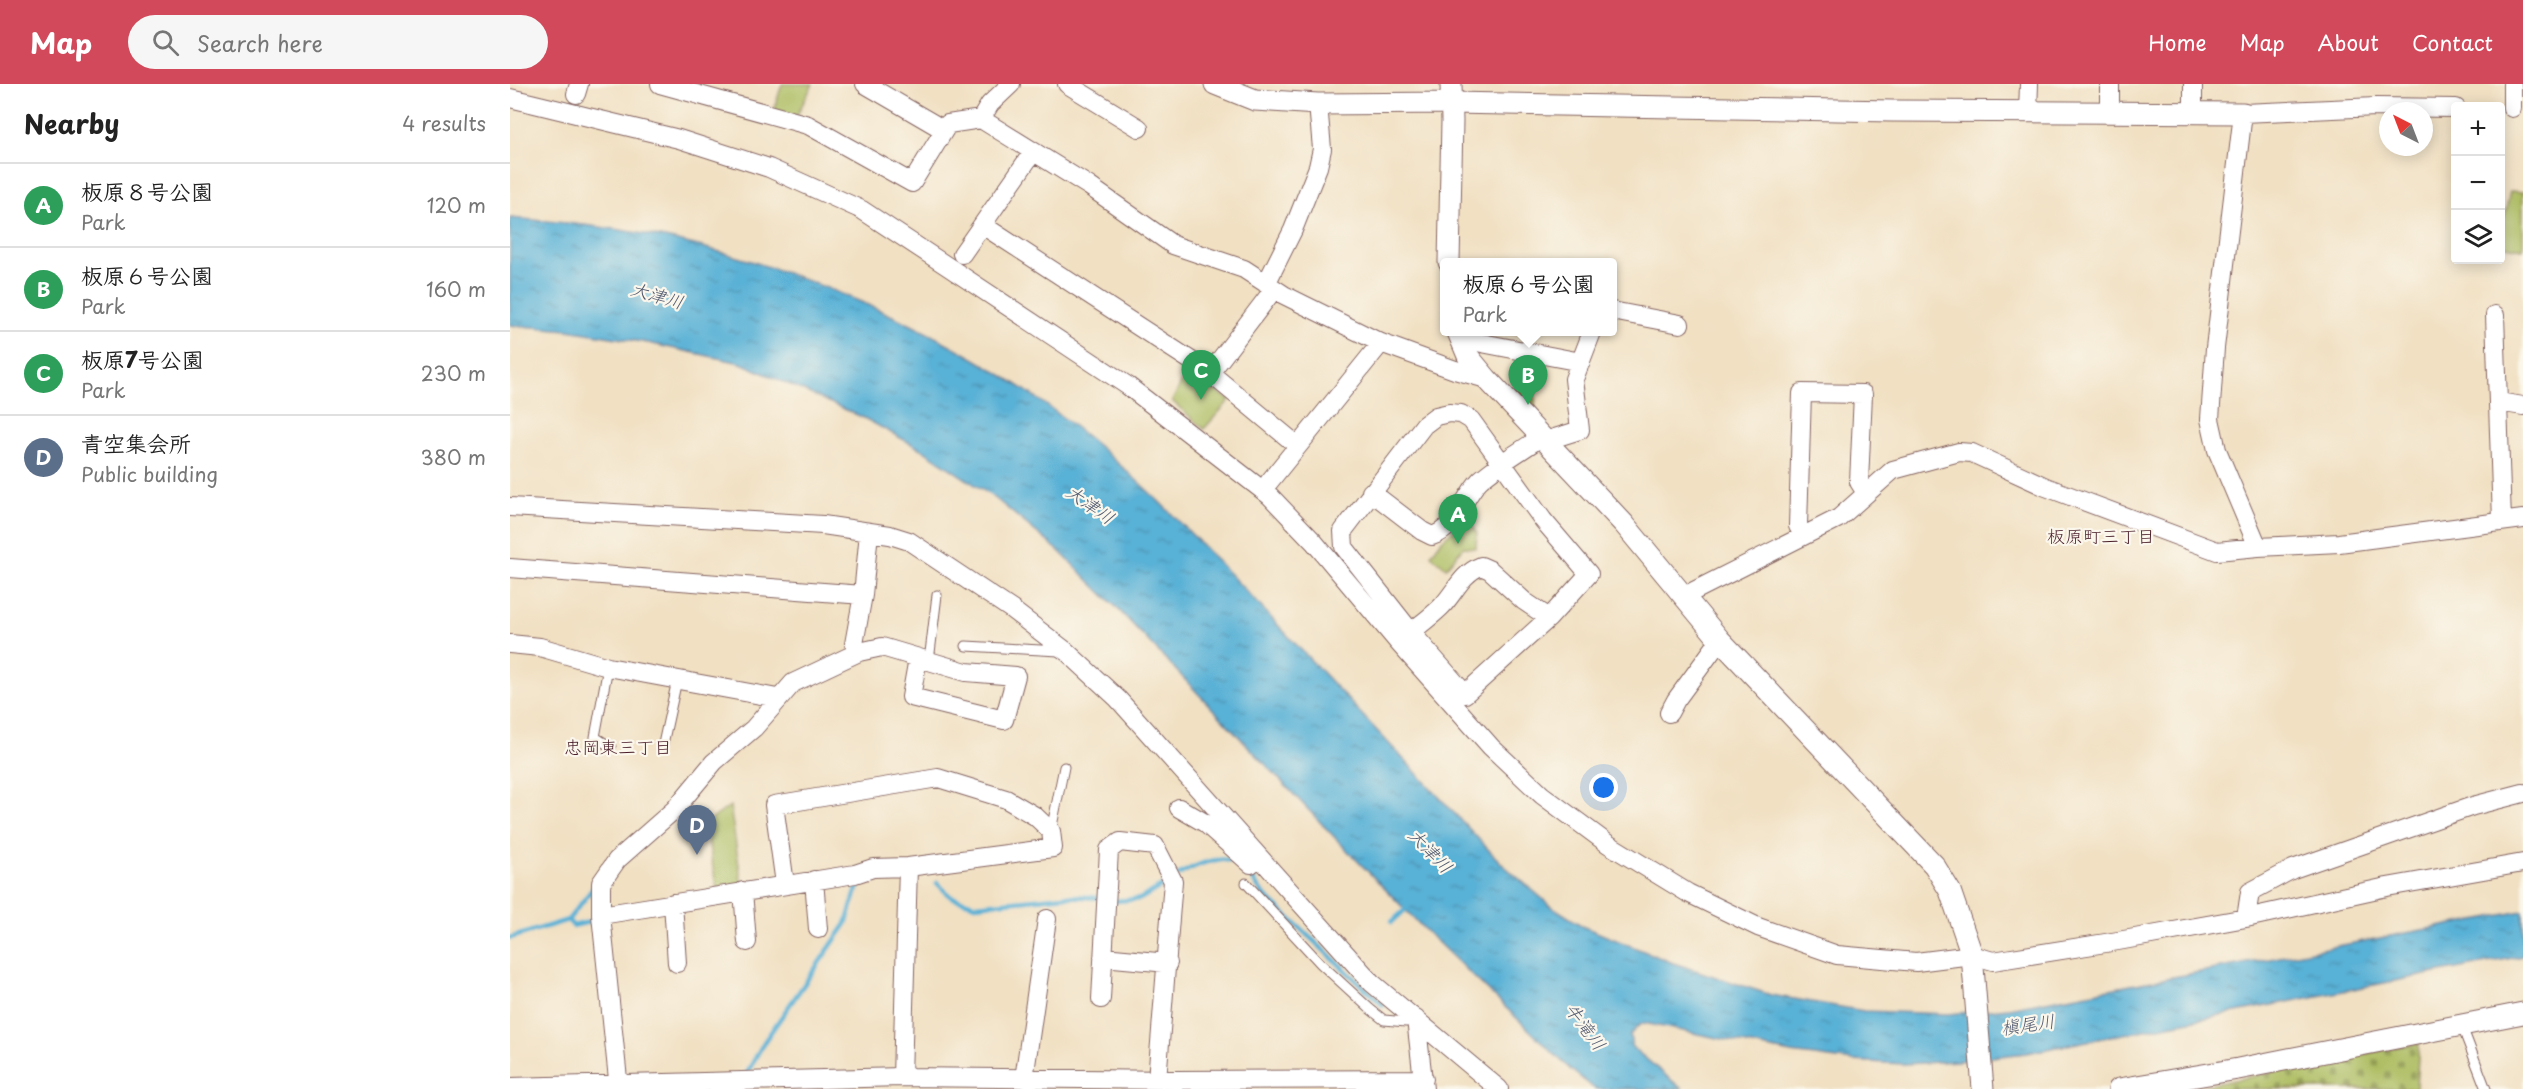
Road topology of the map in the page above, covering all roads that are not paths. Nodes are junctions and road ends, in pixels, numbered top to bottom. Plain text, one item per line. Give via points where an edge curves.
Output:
1 (662, 84) edge
2 (865, 84) edge
3 (1011, 84) edge
4 (1067, 84) edge
5 (1215, 84) edge
6 (2029, 84) edge
7 (2110, 84) edge
8 (2193, 84) edge
9 (2512, 84) edge
10 (1451, 93) edge
11 (510, 98) edge
12 (1318, 104) junction
13 (2451, 108) edge
14 (2512, 108) edge
15 (2028, 111) junction
16 (2110, 112) junction
17 (2193, 113) junction
18 (2243, 113) junction
19 (981, 119) junction
20 (1139, 128) dead end
21 (944, 130) junction
22 (1033, 152) junction
23 (984, 226) junction
24 (962, 254) dead end
25 (1449, 258) edge
26 (1270, 287) junction
27 (1617, 312) edge
28 (2495, 315) dead end
29 (1680, 324) dead end
30 (1460, 336) edge
31 (1464, 336) edge
32 (1591, 336) edge
33 (1381, 343) junction
34 (1581, 362) junction
35 (1210, 373) junction
36 (1487, 379) junction
37 (2498, 402) junction
38 (2523, 406) edge
39 (1543, 439) junction
40 (1298, 446) junction
41 (1502, 464) junction
42 (1269, 482) dead end
43 (1371, 492) junction
44 (1866, 494) junction
45 (510, 507) edge
46 (2523, 519) edge
47 (2502, 521) junction
48 (869, 532) junction
49 (1803, 535) junction
50 (2258, 547) junction
51 (510, 568) edge
52 (864, 595) junction
53 (937, 595) dead end
54 (1684, 598) junction
55 (1549, 618) junction
56 (1411, 632) junction
57 (1720, 640) junction
58 (510, 644) edge
59 (966, 646) dead end
60 (859, 652) junction
61 (1067, 652) junction
62 (924, 659) junction
63 (608, 667) junction
64 (677, 680) junction
65 (777, 698) junction
66 (1669, 713) dead end
67 (663, 744) dead end
68 (611, 747) dead end
69 (1064, 767) dead end
70 (2523, 793) edge
71 (1179, 808) dead end
72 (1051, 831) junction
73 (2523, 863) edge
74 (908, 867) junction
75 (814, 880) junction
76 (1246, 883) dead end
77 (785, 884) junction
78 (1288, 890) junction
79 (743, 891) junction
80 (673, 903) junction
81 (601, 915) junction
82 (2246, 918) junction
83 (1047, 919) dead end
84 (818, 928) dead end
85 (747, 942) dead end
86 (1103, 957) junction
87 (1973, 962) junction
88 (677, 963) dead end
89 (1168, 963) junction
90 (1101, 999) dead end
91 (2523, 1013) edge
92 (1416, 1018) junction
93 (2461, 1024) junction
94 (902, 1077) junction
95 (1024, 1079) junction
96 (1157, 1080) junction
97 (821, 1084) edge
98 (868, 1084) edge
99 (1052, 1084) edge
100 (1364, 1084) edge
101 (1424, 1084) edge
102 (1176, 1085) edge
103 (738, 1086) edge
104 (618, 1087) edge
105 (519, 1088) edge
106 (1499, 1089) edge
107 (1983, 1089) edge
108 (2119, 1089) edge
109 (2486, 1089) edge

1 - 21 street via 808,125 912,183
2 - 21 street
3 - 19 street
4 - 20 street
5 - 12 street via 1255,100
6 - 15 street
7 - 16 street
8 - 17 street
9 - 14 street
10 - 12 street
10 - 15 street
10 - 25 street
11 - 87 street via 690,143 769,168 862,210 1128,386 1269,496 1314,542 1491,747 1542,795 1608,844 1688,893 1758,927 1837,955
12 - 26 street via 1322,149 1318,168
13 - 18 street
15 - 16 street
16 - 17 street
17 - 18 street
18 - 50 street via 2210,419 2217,450
19 - 21 street via 948,124
19 - 22 street
22 - 23 street
22 - 26 street via 1173,245 1244,269
23 - 24 street
23 - 35 street
26 - 33 street
26 - 35 street
27 - 29 street
28 - 37 street
30 - 36 street via 1468,356
31 - 34 street
32 - 34 street
33 - 36 street
33 - 40 street
34 - 39 street via 1574,379 1580,430
35 - 40 street
36 - 39 street
37 - 38 street
37 - 47 street
39 - 41 street
39 - 54 street via 1624,524
40 - 42 street
41 - 43 street via 1480,480 1453,520 1432,536
41 - 43 street via 1471,420 1449,413 1424,425
41 - 55 street via 1563,546 1589,574
43 - 56 street via 1343,531 1344,547
44 - 49 street via 1839,518
44 - 49 street via 1859,482 1863,394 1802,393 1798,526
44 - 50 street via 1893,470 1959,452 1972,453 2046,487 2217,552
45 - 48 street via 823,525
46 - 47 street
47 - 50 street via 2339,543
48 - 52 street
48 - 61 street via 909,541
49 - 54 street
51 - 52 street
52 - 60 street via 854,644
53 - 62 lane
54 - 57 street
55 - 56 street via 1481,566 1463,578 1442,606
55 - 56 street via 1465,694
57 - 66 street
57 - 87 street via 1934,865 1950,891
58 - 63 street via 540,647
59 - 61 lane
60 - 62 street via 882,647
60 - 65 street via 793,683
61 - 78 street via 1118,699
62 - 62 street via 966,672 1016,676 1004,720 911,697
63 - 64 street
63 - 68 lane via 595,737
64 - 65 street
64 - 67 lane
65 - 81 street via 754,728 714,762 675,809 617,860 601,883
69 - 72 lane
70 - 82 street via 2473,806 2293,869 2250,892
71 - 78 street via 1204,823 1267,880
72 - 74 street via 1053,848
72 - 77 street via 1006,799 938,778 774,805
73 - 82 street
74 - 75 street via 873,868
74 - 94 street
75 - 77 street
75 - 84 street
76 - 92 lane via 1321,963 1384,1020 1406,1022
77 - 79 street
78 - 92 street via 1372,983
79 - 80 street
79 - 85 street
80 - 81 street
80 - 88 street
81 - 104 street
82 - 87 street
83 - 95 street
86 - 89 street
86 - 89 street via 1109,850 1120,842 1155,846 1173,881
86 - 90 street
87 - 107 street
89 - 96 street
91 - 93 street
92 - 101 street
92 - 106 street
93 - 108 street
93 - 109 lane
94 - 95 street
94 - 98 street
95 - 99 street
96 - 99 street
96 - 102 street
97 - 98 street
97 - 103 street
100 - 101 street
100 - 102 street
103 - 104 street
104 - 105 street

